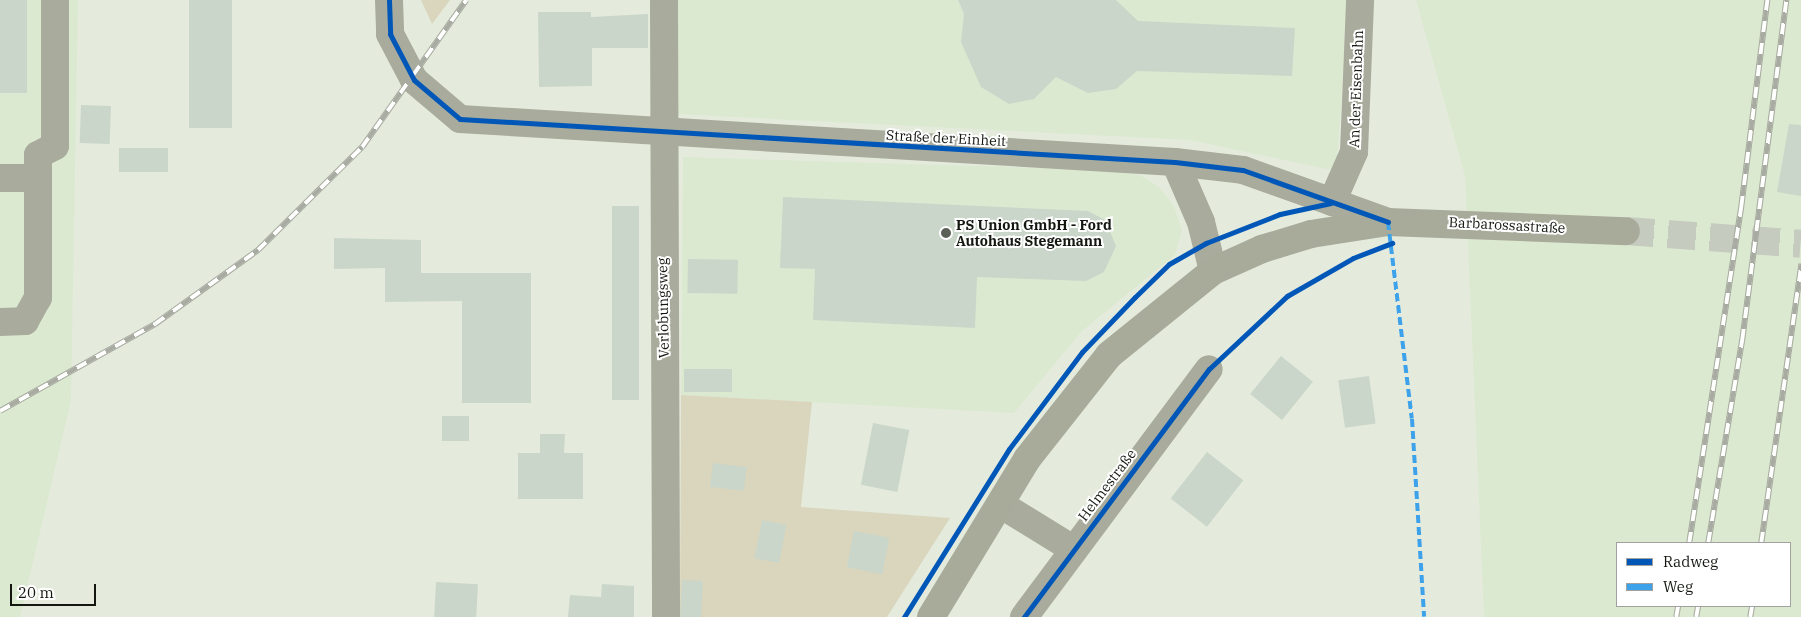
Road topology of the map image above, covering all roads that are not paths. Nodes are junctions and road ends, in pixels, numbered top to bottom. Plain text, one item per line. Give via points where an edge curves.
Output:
1 (55, 0) edge
2 (389, 0) edge
3 (664, 0) edge
4 (1360, 0) edge
5 (662, 134) junction
6 (1175, 162) junction
7 (0, 178) edge
8 (38, 178) junction
9 (1332, 202) junction
10 (1388, 222) junction
11 (1626, 231) tunnel mouth
12 (1212, 272) junction
13 (0, 322) edge
14 (1209, 369) dead end
15 (1000, 504) junction
16 (1073, 549) junction
17 (666, 617) edge
18 (931, 617) edge
19 (1024, 617) edge

1 - 8 street via 55,146 38,155
2 - 5 street, Straße der Einheit via 390,34 414,80 460,119
3 - 5 street, Verlobungsweg
4 - 9 street, An der Eisenbahn via 1354,152
5 - 6 street, Straße der Einheit
5 - 17 street, Verlobungsweg
6 - 9 street, Straße der Einheit via 1243,170
6 - 12 street via 1201,222
7 - 8 street
8 - 13 street via 38,298 24,321
9 - 10 street, Straße der Einheit
10 - 11 main road, Barbarossastraße
10 - 12 main road via 1311,234 1262,249
12 - 15 main road via 1109,355 1027,459
14 - 16 street, Helmestraße
15 - 16 street
15 - 18 main road
16 - 19 street, Helmestraße

